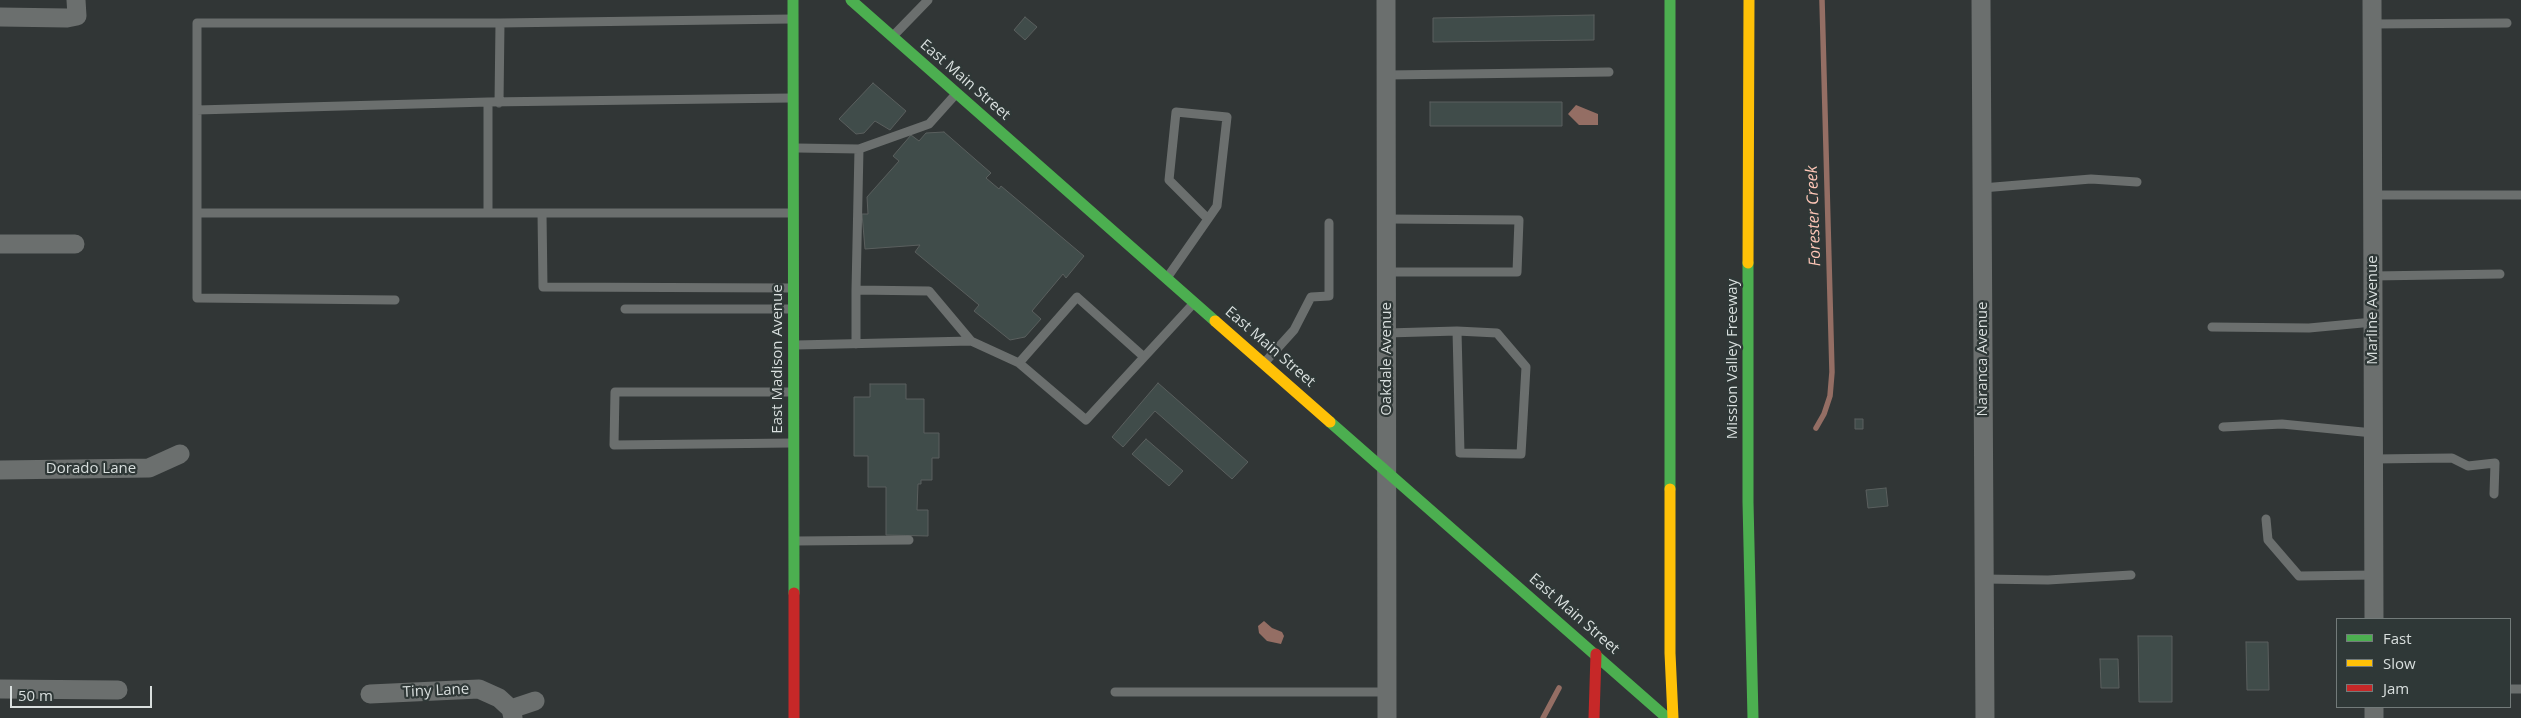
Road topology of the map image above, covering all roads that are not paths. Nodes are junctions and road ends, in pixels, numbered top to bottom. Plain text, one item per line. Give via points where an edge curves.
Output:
1 (793, 0) edge
2 (851, 0) edge
3 (928, 0) edge
4 (1386, 0) edge
5 (1670, 0) edge
6 (1749, 0) edge
7 (1981, 0) edge
8 (2372, 0) edge
9 (76, 8) edge
10 (0, 17) edge
11 (793, 19) junction
12 (500, 23) junction
13 (2372, 24) junction
14 (2507, 24) dead end
15 (893, 36) junction
16 (1609, 72) dead end
17 (1387, 75) junction
18 (957, 93) junction
19 (793, 98) junction
20 (488, 102) junction
21 (499, 103) junction
22 (197, 110) junction
23 (793, 148) junction
24 (859, 149) junction
25 (2137, 182) dead end
26 (1982, 188) junction
27 (2373, 195) junction
28 (2521, 195) edge
29 (197, 212) junction
30 (488, 212) junction
31 (542, 212) junction
32 (793, 212) junction
33 (1387, 219) junction
34 (1208, 220) junction
35 (1329, 223) dead end
36 (0, 244) edge
37 (76, 244) dead end
38 (1387, 272) junction
39 (2500, 274) dead end
40 (2373, 276) junction
41 (1167, 278) junction
42 (793, 288) junction
43 (856, 290) junction
44 (395, 300) dead end
45 (1195, 302) junction
46 (626, 309) dead end
47 (793, 309) junction
48 (2373, 322) junction
49 (2212, 327) dead end
50 (1457, 331) junction
51 (1387, 333) junction
52 (971, 341) junction
53 (856, 344) junction
54 (793, 345) junction
55 (1144, 357) junction
56 (1019, 362) junction
57 (1264, 362) junction
58 (793, 392) junction
59 (2223, 427) dead end
60 (2373, 433) junction
61 (793, 443) junction
62 (180, 454) dead end
63 (2374, 459) junction
64 (0, 470) edge
65 (1388, 471) junction
66 (2494, 494) dead end
67 (2266, 519) dead end
68 (909, 540) dead end
69 (793, 541) junction
70 (2131, 575) dead end
71 (2374, 575) junction
72 (1984, 579) junction
73 (2374, 618) edge
74 (1596, 654) junction
75 (0, 689) edge
76 (118, 690) dead end
77 (1115, 692) dead end
78 (1387, 692) junction
79 (370, 694) dead end
80 (535, 701) dead end
81 (508, 709) edge
82 (794, 718) edge
83 (1387, 718) edge
84 (1594, 718) edge
85 (1667, 718) edge
86 (1673, 718) edge
87 (1753, 718) edge
88 (1985, 718) edge

1 - 11 main road, East Madison Avenue
2 - 15 main road, East Main Street
3 - 15 lane
4 - 17 street, Oakdale Avenue
5 - 86 main road via 1670,653
6 - 87 main road, Mission Valley Freeway via 1748,502
7 - 26 street, Naranca Avenue
8 - 13 street, Marline Avenue
9 - 10 street via 67,18
11 - 12 lane
11 - 19 main road, East Madison Avenue
12 - 21 lane
12 - 22 lane via 197,23
13 - 14 lane
13 - 27 street, Marline Avenue
15 - 18 main road, East Main Street
16 - 17 lane
17 - 33 street, Oakdale Avenue
18 - 24 lane via 929,124
18 - 41 main road, East Main Street
19 - 21 lane
19 - 23 main road, East Madison Avenue
20 - 21 lane
20 - 22 lane
20 - 30 lane
22 - 29 lane
23 - 24 lane
23 - 32 main road, East Madison Avenue
24 - 43 lane
25 - 26 lane via 2091,179
26 - 72 street, Naranca Avenue
27 - 28 lane
27 - 40 street, Marline Avenue
29 - 30 lane
29 - 44 lane via 197,298
30 - 31 lane
31 - 32 lane
31 - 42 lane via 543,287
32 - 42 main road, East Madison Avenue
33 - 38 street, Oakdale Avenue
33 - 38 lane via 1519,220 1517,272
34 - 34 lane via 1217,206 1227,116 1176,112 1169,180
34 - 41 lane
35 - 57 lane via 1329,296 1311,297 1294,330
36 - 37 street
38 - 51 street, Oakdale Avenue
39 - 40 lane
40 - 48 street, Marline Avenue
41 - 45 main road, East Main Street
42 - 47 main road, East Madison Avenue
43 - 52 lane via 929,291
43 - 53 lane
45 - 55 lane
45 - 57 main road, East Main Street
46 - 47 lane
47 - 54 main road, East Madison Avenue
48 - 49 lane via 2309,328
48 - 60 street, Marline Avenue
50 - 50 lane via 1496,333 1526,367 1521,454 1460,454
50 - 51 lane
51 - 65 street, Oakdale Avenue
52 - 53 lane
52 - 56 lane
53 - 54 lane
54 - 58 main road, East Madison Avenue
55 - 56 lane via 1086,420
55 - 56 lane via 1077,297
57 - 65 main road, East Main Street
58 - 61 main road, East Madison Avenue
58 - 61 lane via 615,392 614,446
59 - 60 lane via 2282,424
60 - 63 street, Marline Avenue
61 - 69 main road, East Madison Avenue
62 - 64 street, Dorado Lane via 149,468
63 - 66 lane via 2452,458 2468,466 2495,463
63 - 71 street, Marline Avenue
65 - 74 main road, East Main Street
65 - 78 street, Oakdale Avenue
67 - 71 lane via 2268,540 2299,576
68 - 69 lane
69 - 82 main road, East Madison Avenue
70 - 72 lane via 2048,580
71 - 73 street, Marline Avenue
72 - 88 street, Naranca Avenue
74 - 84 main road
74 - 85 main road, East Main Street
75 - 76 street
77 - 78 lane
78 - 83 street, Oakdale Avenue
79 - 81 street, Tiny Lane via 478,689
80 - 81 street

